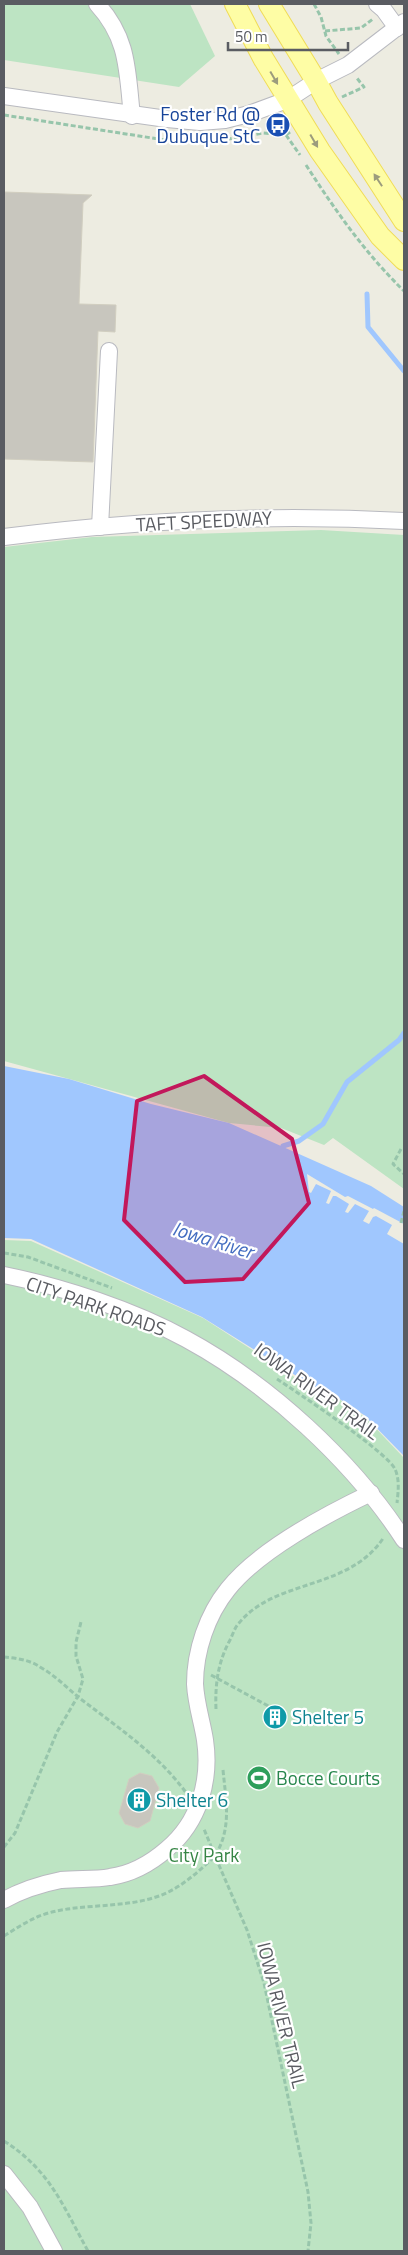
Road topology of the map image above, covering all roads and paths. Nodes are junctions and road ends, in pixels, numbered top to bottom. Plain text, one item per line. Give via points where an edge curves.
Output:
1 (97, 4) edge
2 (235, 4) edge
3 (269, 4) edge
4 (314, 4) edge
5 (381, 7) edge
6 (400, 25) edge
7 (316, 80) junction
8 (4, 96) edge
9 (288, 100) junction
10 (132, 116) junction
11 (404, 221) edge
12 (404, 260) edge
13 (109, 351) dead end
14 (404, 521) edge
15 (100, 527) junction
16 (4, 537) edge
17 (401, 1149) dead end
18 (404, 1174) edge
19 (404, 1211) edge
20 (401, 1223) dead end
21 (4, 1253) edge
22 (4, 1275) edge
23 (117, 1290) dead end
24 (270, 1374) dead end
25 (371, 1493) junction
26 (393, 1524) junction
27 (404, 1540) edge
28 (82, 1622) dead end
29 (4, 1657) edge
30 (196, 1670) junction
31 (217, 1678) junction
32 (78, 1696) junction
33 (272, 1708) dead end
34 (217, 1717) dead end
35 (222, 1766) dead end
36 (196, 1811) junction
37 (4, 1847) edge
38 (215, 1856) junction
39 (4, 1900) edge
40 (4, 1936) edge
41 (4, 2141) edge
42 (4, 2174) edge
43 (54, 2251) edge
44 (88, 2251) edge
45 (308, 2251) edge

1 - 10 street via 120,36
2 -> 9 main road
3 - 7 main road
4 - 5 path via 325,31 361,28
5 - 6 street
6 - 7 street via 348,66
7 - 9 street
11 -> 7 main road
8 - 10 street
9 - 10 street via 225,120 200,122
9 -> 12 main road via 351,197 380,236
13 - 15 street
14 - 15 street, TAFT SPEEDWAY via 322,517
15 - 16 street, TAFT SPEEDWAY
17 - 18 path via 393,1164
19 - 20 path
21 - 23 path via 28,1257
22 - 25 street, CITY PARK ROADS via 36,1282 123,1311 186,1339 272,1398 330,1449
24 - 26 path, IOWA RIVER TRAIL via 365,1442 395,1468 398,1486
25 - 26 street, CITY PARK ROADS
25 - 30 street via 342,1507 258,1559 241,1574 214,1609 204,1632
26 - 27 street, CITY PARK ROADS
26 - 31 path, IOWA RIVER TRAIL via 362,1561 338,1575 259,1605 239,1623 221,1656
28 - 32 path via 76,1656 84,1678
29 - 32 path, IOWA RIVER TRAIL via 39,1666
30 - 31 path
30 - 36 street via 197,1709 207,1762 206,1782
31 - 33 path
31 - 34 path, IOWA RIVER TRAIL
32 - 36 path, IOWA RIVER TRAIL via 141,1745 172,1774
32 - 37 path via 57,1732 16,1833
35 - 38 path via 227,1830
36 - 38 path, IOWA RIVER TRAIL
36 - 39 street via 181,1836 167,1850 131,1872 38,1885
38 - 40 path via 189,1881 161,1896 134,1903 38,1916
38 - 45 path, IOWA RIVER TRAIL via 248,1930 264,1983 308,2192 311,2223
41 - 44 path via 32,2161 51,2184
42 - 43 street via 30,2207

